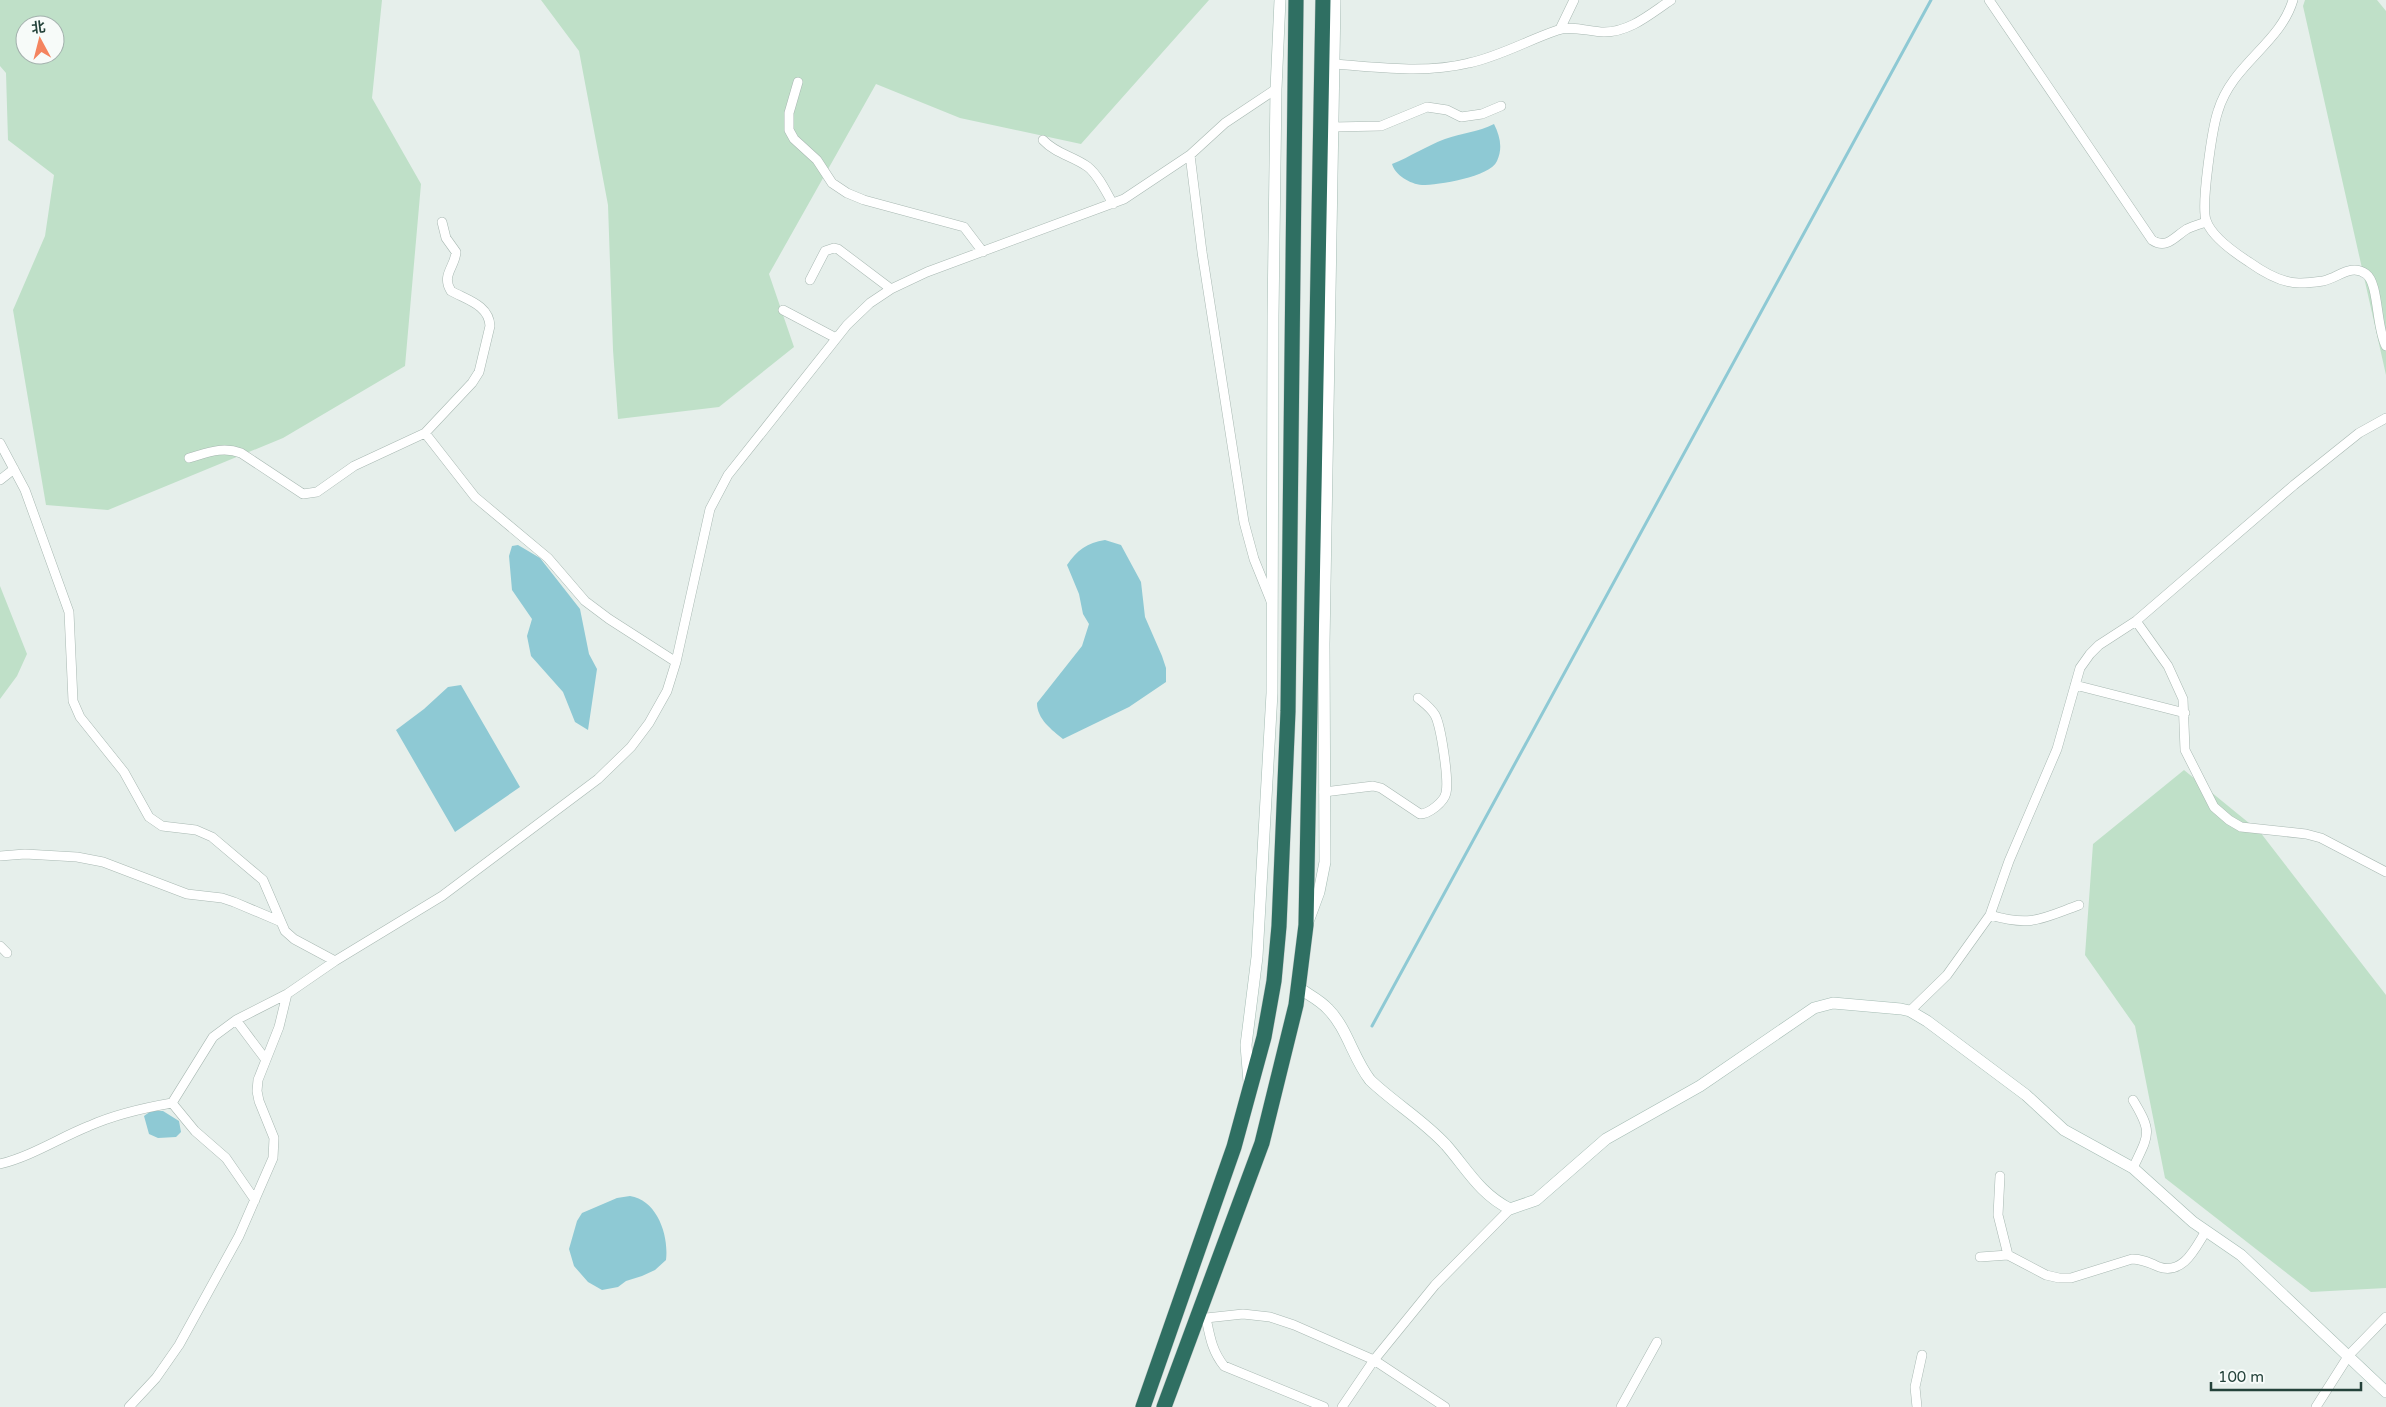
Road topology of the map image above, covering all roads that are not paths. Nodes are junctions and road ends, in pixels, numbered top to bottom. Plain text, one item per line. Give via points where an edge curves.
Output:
1 (1280, 0) edge
2 (1296, 0) edge
3 (1323, 0) edge
4 (1334, 0) edge
5 (1574, 0) edge
6 (1671, 0) edge
7 (1989, 0) edge
8 (2293, 0) edge
9 (1560, 29) junction
10 (1333, 64) junction
11 (798, 82) dead end
12 (1276, 89) junction
13 (1501, 106) dead end
14 (1333, 127) junction
15 (1043, 140) dead end
16 (1190, 155) junction
17 (1113, 204) junction
18 (442, 222) dead end
19 (2206, 222) junction
20 (983, 252) junction
21 (810, 280) dead end
22 (891, 289) junction
23 (783, 310) dead end
24 (836, 338) junction
25 (2386, 346) edge
26 (2386, 418) edge
27 (426, 433) junction
28 (0, 443) edge
29 (188, 458) dead end
30 (14, 469) junction
31 (0, 480) edge
32 (1272, 602) junction
33 (2136, 621) junction
34 (676, 662) junction
35 (2075, 685) junction
36 (1418, 698) dead end
37 (2185, 713) junction
38 (1324, 792) junction
39 (0, 856) edge
40 (2386, 872) edge
41 (2079, 905) dead end
42 (1990, 915) junction
43 (279, 921) junction
44 (1306, 925) junction
45 (335, 961) junction
46 (1299, 988) junction
47 (287, 994) junction
48 (1910, 1011) junction
49 (236, 1020) junction
50 (266, 1060) junction
51 (1250, 1091) junction
52 (2133, 1100) dead end
53 (172, 1103) junction
54 (0, 1164) edge
55 (2133, 1168) junction
56 (2000, 1176) dead end
57 (255, 1200) junction
58 (1510, 1209) junction
59 (2206, 1231) junction
60 (2008, 1255) junction
61 (1980, 1258) dead end
62 (2386, 1316) edge
63 (1202, 1319) junction
64 (1657, 1342) dead end
65 (2349, 1355) junction
66 (1922, 1356) dead end
67 (1374, 1360) junction
68 (2386, 1392) edge
69 (128, 1407) edge
70 (1143, 1407) edge
71 (1164, 1407) edge
72 (1324, 1407) edge
73 (1342, 1407) edge
74 (1445, 1407) edge
75 (1622, 1407) edge
76 (1917, 1407) edge
77 (2316, 1407) edge

1 - 12 street
2 - 51 highway via 1288,711 1280,926 1264,1037
3 - 44 highway
4 - 10 street
5 - 9 street
6 - 9 street via 1621,30
7 - 19 street via 2152,240 2166,244
8 - 19 street via 2280,28 2224,92 2213,132
9 - 10 street via 1511,50 1442,69
10 - 14 street
11 - 20 street via 789,113 789,130 817,160 832,183 864,200 964,227
12 - 16 street via 1225,123
12 - 32 street
13 - 14 street via 1482,114 1461,117 1448,110 1427,107 1380,126
14 - 38 street
15 - 17 street via 1057,152 1087,166
16 - 17 street
16 - 32 street via 1244,522 1254,559
17 - 20 street via 1034,230
18 - 27 street via 446,238 456,252 448,274 448,285 451,291 485,309 490,326 479,372 460,398
19 - 25 street via 2222,243 2258,269 2285,281 2324,280 2351,270 2368,275
20 - 22 street
21 - 22 street via 825,251 834,248
22 - 24 street via 870,303
23 - 24 street
24 - 34 street via 716,494
26 - 33 street via 2359,433 2294,485
27 - 29 street via 354,466 310,494 303,494 231,449
27 - 34 street via 475,496 548,558 585,600
28 - 30 street
30 - 31 street
30 - 43 street via 69,612 74,701 80,717 124,772 149,818 162,826 196,830 212,837 263,880
32 - 51 street via 1272,693 1262,889 1246,1045
33 - 35 street via 2099,644 2080,668
33 - 37 street via 2168,666 2183,699
34 - 45 street via 667,691 650,723 631,747 598,778 442,896
35 - 37 street
35 - 42 street via 2057,749 2009,861
36 - 38 street via 1431,709 1439,727 1446,786 1444,798 1429,812 1420,814 1373,786
37 - 40 street via 2185,750 2214,806 2229,820 2241,827 2321,838
38 - 44 street via 1323,877
39 - 43 street via 77,857 103,862 187,894 234,902
41 - 42 street via 2028,922
42 - 48 street via 1947,975
43 - 45 street via 294,939
44 - 46 highway
45 - 47 street
46 - 58 street via 1329,1010 1370,1080 1446,1145 1481,1190
46 - 63 highway via 1262,1144
47 - 49 street
47 - 50 street
48 - 55 street via 1927,1020 2026,1095 2064,1130
48 - 58 street via 1833,1003 1814,1008 1700,1086 1606,1139 1536,1200
49 - 50 street
49 - 53 street via 213,1036
50 - 57 street via 257,1091 275,1149
51 - 70 highway via 1234,1147
52 - 55 street via 2148,1131
53 - 54 street via 108,1118 19,1159
53 - 57 street via 226,1158
55 - 59 street
56 - 60 street via 1998,1215
57 - 69 street via 239,1236 179,1345 156,1378
58 - 67 street via 1435,1285
59 - 60 street via 2187,1260 2174,1268 2162,1268 2132,1259 2071,1278 2059,1278 2046,1275
59 - 65 street via 2241,1255
60 - 61 street
62 - 65 street
63 - 67 street via 1243,1314 1270,1317
63 - 71 highway
63 - 72 street via 1216,1356 1224,1366
64 - 75 street
65 - 68 street
65 - 77 street
66 - 76 street via 1915,1388
67 - 73 street
67 - 74 street

